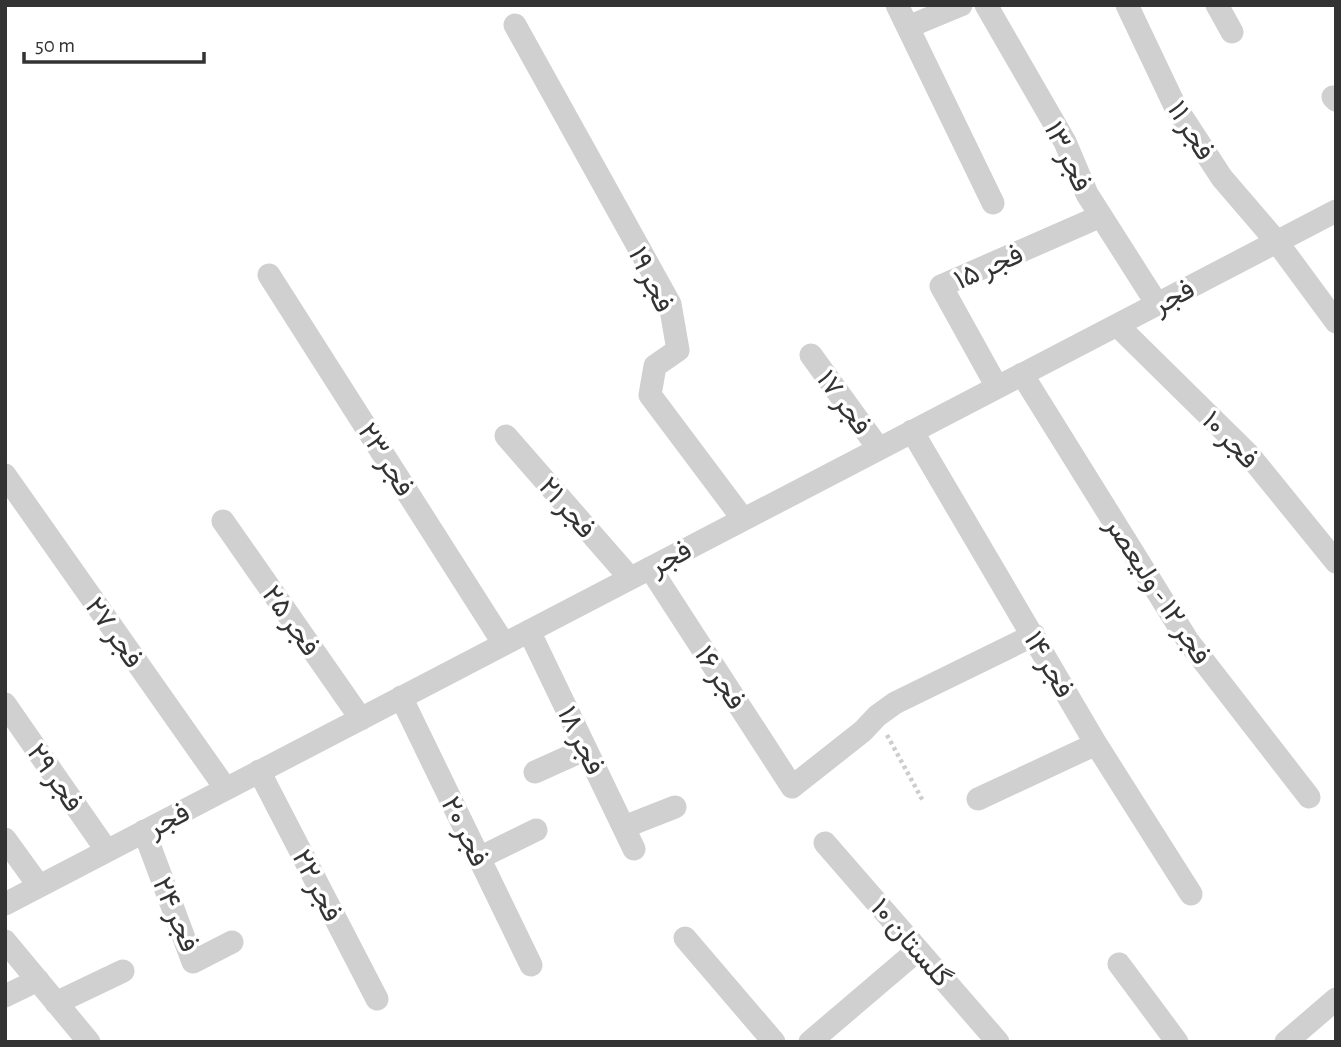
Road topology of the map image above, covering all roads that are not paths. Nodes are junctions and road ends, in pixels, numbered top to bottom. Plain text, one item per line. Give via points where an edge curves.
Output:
1 (897, 5) edge
2 (961, 5) edge
3 (986, 5) edge
4 (1127, 5) edge
5 (1217, 5) edge
6 (514, 25) dead end
7 (908, 27) junction
8 (1232, 32) dead end
9 (993, 204) dead end
10 (1336, 211) edge
11 (1101, 216) junction
12 (1276, 242) junction
13 (269, 275) dead end
14 (1157, 304) junction
15 (1334, 315) edge
16 (1117, 325) junction
17 (811, 355) dead end
18 (1022, 374) junction
19 (997, 387) junction
20 (912, 431) junction
21 (506, 436) dead end
22 (879, 449) junction
23 (5, 475) edge
24 (743, 519) junction
25 (223, 521) dead end
26 (1336, 562) edge
27 (640, 573) junction
28 (529, 631) junction
29 (1034, 635) junction
30 (504, 644) junction
31 (401, 697) junction
32 (5, 704) edge
33 (361, 719) junction
34 (1096, 744) junction
35 (586, 749) junction
36 (260, 771) junction
37 (535, 772) dead end
38 (226, 789) junction
39 (1309, 797) dead end
40 (978, 799) dead end
41 (675, 807) dead end
42 (624, 827) junction
43 (536, 830) dead end
44 (144, 831) junction
45 (5, 839) edge
46 (825, 843) dead end
47 (634, 849) dead end
48 (107, 851) junction
49 (479, 858) junction
50 (39, 886) junction
51 (1191, 894) dead end
52 (5, 904) edge
53 (685, 938) dead end
54 (5, 942) edge
55 (232, 942) dead end
56 (918, 950) junction
57 (1119, 964) dead end
58 (531, 965) dead end
59 (122, 971) dead end
60 (38, 980) junction
61 (5, 996) edge
62 (377, 999) dead end
63 (1336, 999) edge
64 (56, 1003) junction
65 (89, 1042) edge
66 (774, 1042) edge
67 (810, 1042) edge
68 (998, 1042) edge
69 (1177, 1042) edge
70 (1286, 1042) edge

1 - 7 street
2 - 7 street
3 - 11 street, فجر ۱۳ via 1065,142
4 - 12 street, فجر ۱۱ via 1175,106 1222,177
5 - 8 street
6 - 24 street, فجر ۱۹ via 670,304 678,350 655,366 650,395
7 - 9 street
10 - 12 street, فجر
11 - 14 street, فجر ۱۳
11 - 19 street, فجر ۱۵ via 941,286
12 - 14 street, فجر
12 - 15 street, فجر ۱۱
13 - 30 street, فجر ۲۳
14 - 16 street, فجر
16 - 18 street, فجر
16 - 26 street, فجر ۱۰ via 1250,456
17 - 22 street, فجر ۱۷
18 - 19 street, فجر
18 - 39 street, فجر ۱۲ - ولیعصر via 1188,642
19 - 20 street, فجر
20 - 22 street, فجر
20 - 29 street, فجر ۱۴
21 - 27 street, فجر ۲۱
22 - 24 street, فجر
23 - 38 street, فجر ۲۷
24 - 27 street, فجر
25 - 33 street, فجر ۲۵
27 - 28 street, فجر
27 - 29 street, فجر ۱۶ via 792,786 895,703
28 - 30 street, فجر
28 - 35 street, فجر ۱۸
29 - 34 street, فجر ۱۴
30 - 31 street, فجر
31 - 33 street, فجر
31 - 49 street, فجر ۲۰
32 - 48 street, فجر ۲۹
33 - 36 street, فجر
34 - 40 street
34 - 51 street, فجر ۱۴
35 - 37 street
35 - 42 street, فجر ۱۸
36 - 38 street, فجر
36 - 62 street, فجر ۲۲
38 - 44 street, فجر
41 - 42 street
42 - 47 street, فجر ۱۸
43 - 49 street
44 - 48 street, فجر
44 - 55 street, فجر ۲۴ via 192,962
45 - 50 street
46 - 56 street, گلستان ۱۰
48 - 50 street, فجر
49 - 58 street, فجر ۲۰
50 - 52 street, فجر
53 - 66 street
54 - 60 street
56 - 67 street
56 - 68 street, گلستان ۱۰
57 - 69 street
59 - 64 street
60 - 61 street
60 - 64 street
63 - 70 street
64 - 65 street

